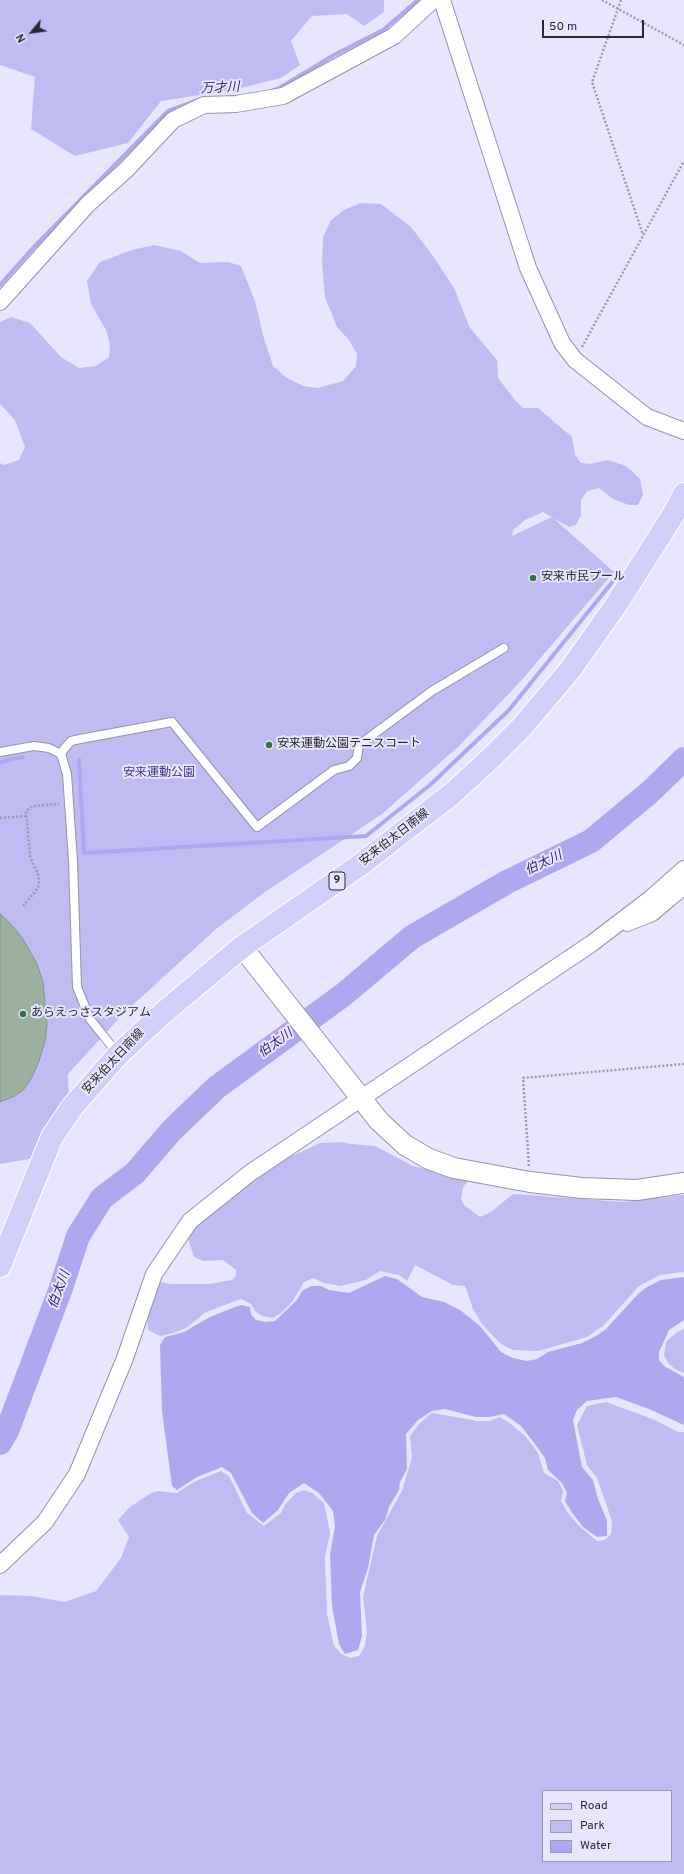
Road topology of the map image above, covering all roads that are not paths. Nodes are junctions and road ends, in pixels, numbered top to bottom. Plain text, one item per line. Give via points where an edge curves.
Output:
1 (433, 0) edge
2 (442, 0) edge
3 (0, 302) edge
4 (684, 431) edge
5 (684, 494) edge
6 (678, 518) edge
7 (504, 648) dead end
8 (0, 752) edge
9 (61, 754) junction
10 (684, 869) edge
11 (684, 886) edge
12 (607, 931) junction
13 (242, 946) junction
14 (118, 1054) junction
15 (357, 1095) junction
16 (684, 1183) edge
17 (0, 1266) edge
18 (0, 1566) edge

1 - 3 street via 394,36 283,96 236,104 204,106 174,120 126,170 88,204
2 - 4 street via 528,268 562,342 575,360 647,417
5 - 6 main road, 安来伯太日南線 / 9
6 - 13 main road, 安来伯太日南線 / 9 via 570,670 521,728 493,756 452,793 360,864
7 - 9 lane via 432,691 359,745 357,758 349,766 334,770 257,827 172,722 71,741
8 - 9 lane via 34,746 49,748
9 - 14 lane via 67,774 70,803 77,987 90,1019
10 - 12 street via 650,899
11 - 12 street via 652,913
12 - 15 street via 591,944
13 - 14 main road, 安来伯太日南線 / 9
13 - 15 street
14 - 17 main road, 安来伯太日南線 / 9 via 74,1106 52,1137
15 - 16 street via 379,1121 405,1145 429,1159 454,1168 530,1182 582,1188 637,1190
15 - 18 street via 342,1113 250,1173 190,1221 154,1274 125,1358 77,1474 45,1522

